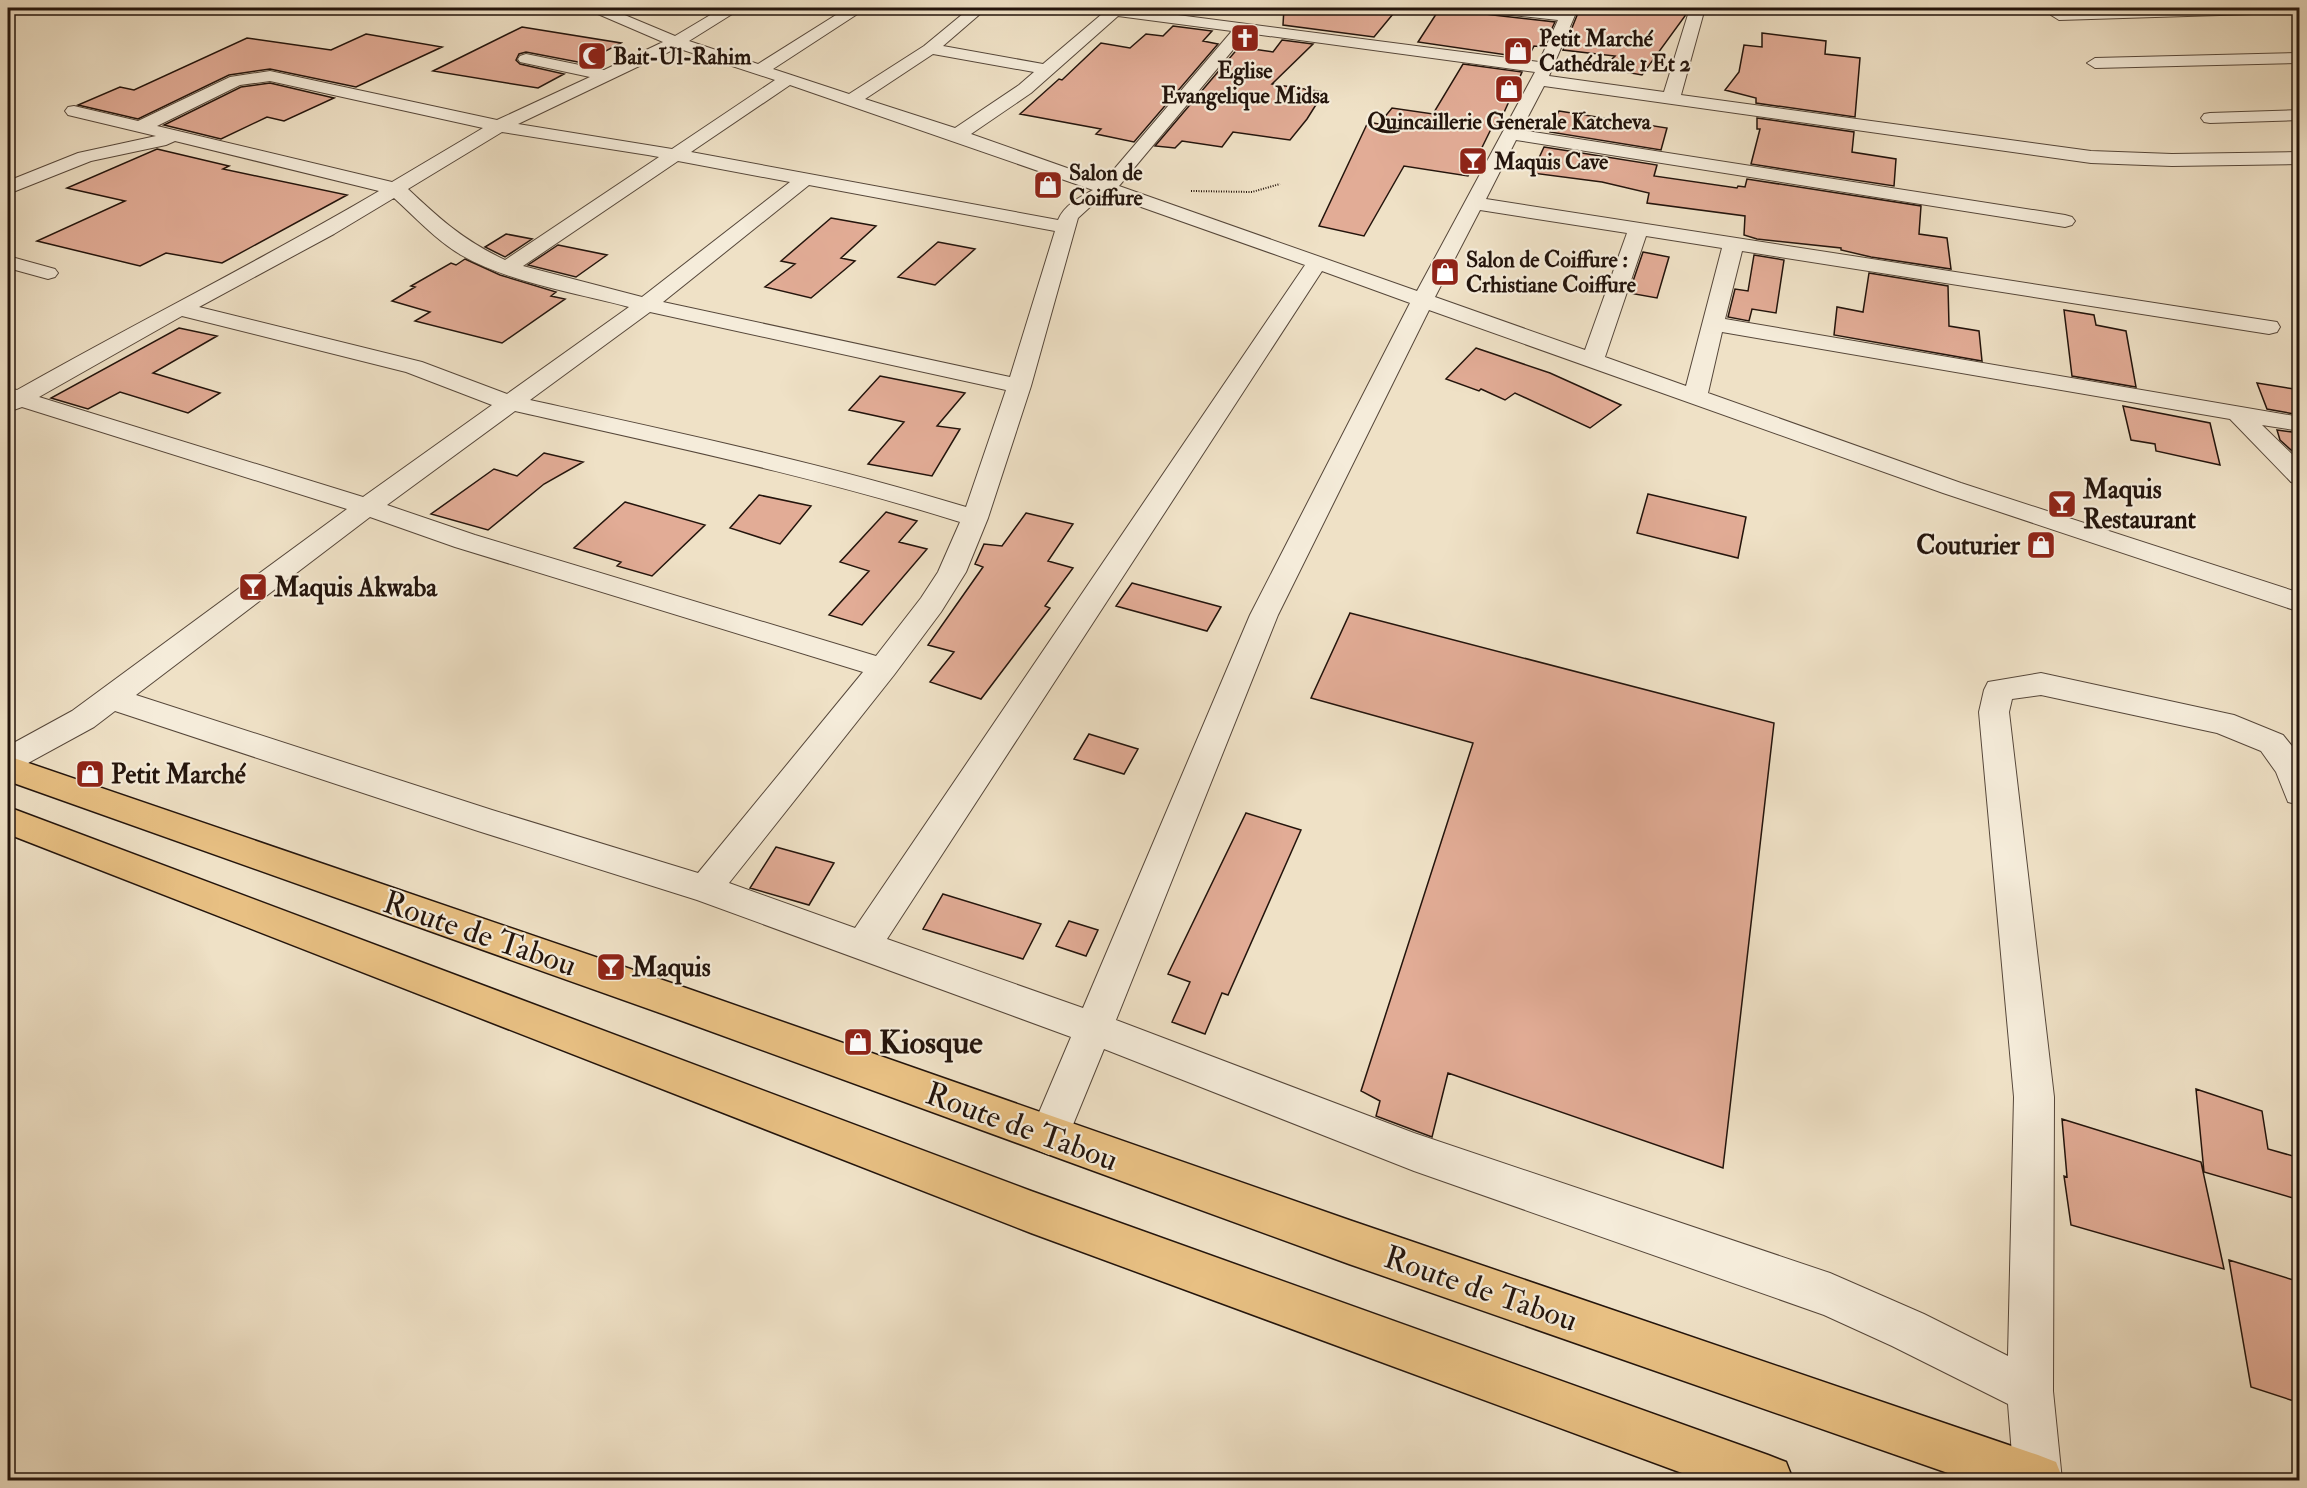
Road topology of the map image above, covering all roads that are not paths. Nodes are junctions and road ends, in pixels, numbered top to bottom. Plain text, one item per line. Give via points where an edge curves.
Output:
1 (596, 8) edge
2 (732, 8) edge
3 (857, 8) edge
4 (979, 8) edge
5 (1094, 8) edge
6 (1493, 8) edge
7 (1698, 8) edge
8 (2284, 8) edge
9 (1115, 10) junction
10 (1569, 12) edge
11 (1281, 15) dead end
12 (2059, 15) dead end
13 (1243, 28) junction
14 (1267, 31) junction
15 (676, 42) junction
16 (930, 49) junction
17 (2300, 58) edge
18 (525, 59) dead end
19 (2095, 63) dead end
20 (761, 69) junction
21 (1048, 70) junction
22 (1542, 74) junction
23 (606, 75) junction
24 (788, 79) junction
25 (853, 99) junction
26 (1671, 99) junction
27 (74, 111) dead end
28 (2300, 115) edge
29 (2210, 118) dead end
30 (499, 126) junction
31 (140, 127) junction
32 (1510, 134) junction
33 (957, 135) junction
34 (185, 138) junction
35 (675, 155) junction
36 (2300, 158) edge
37 (805, 179) junction
38 (8, 188) edge
39 (396, 189) junction
40 (1106, 189) junction
41 (1474, 203) junction
42 (2065, 221) dead end
43 (1066, 227) junction
44 (1638, 229) junction
45 (1733, 244) junction
46 (8, 262) edge
47 (1316, 264) junction
48 (506, 268) junction
49 (48, 273) dead end
50 (1422, 301) junction
51 (646, 305) junction
52 (179, 309) junction
53 (1713, 324) junction
54 (2269, 327) dead end
55 (1592, 361) junction
56 (1019, 386) junction
57 (1695, 397) junction
58 (11, 400) edge
59 (509, 403) junction
60 (2238, 414) junction
61 (2300, 424) edge
62 (2300, 477) edge
63 (367, 507) junction
64 (975, 518) junction
65 (2300, 603) edge
66 (883, 668) junction
67 (111, 698) junction
68 (8, 760) edge
69 (8, 768) edge
70 (2300, 793) edge
71 (8, 820) edge
72 (705, 889) junction
73 (862, 947) junction
74 (1095, 1029) junction
75 (1049, 1136) junction
76 (2030, 1390) junction
77 (1768, 1480) edge
78 (2038, 1480) edge

1 - 15 street
2 - 15 street
3 - 20 street
4 - 16 street
5 - 9 street
6 - 10 street
7 - 26 street
8 - 12 street
9 - 13 street
9 - 21 street
10 - 22 street
11 - 14 street
13 - 14 street
13 - 40 street
14 - 22 street
15 - 20 street
15 - 23 street
16 - 21 street
16 - 25 street
17 - 19 street
18 - 23 street
20 - 24 street
21 - 33 street
22 - 26 street
22 - 32 street
23 - 30 street
24 - 25 street
24 - 35 street
25 - 33 street
26 - 36 street via 2091,157
27 - 31 street
28 - 29 street
30 - 31 street via 270,76 236,81
30 - 35 street
30 - 39 street
31 - 34 street
32 - 41 street
32 - 42 street
33 - 40 street
34 - 38 street via 82,156
34 - 39 street
35 - 37 street
35 - 48 street
37 - 43 street
37 - 51 street
39 - 48 street via 446,235
39 - 52 street
40 - 43 street via 1069,216
40 - 47 street
41 - 44 street
41 - 50 street
43 - 56 street
44 - 45 street
44 - 55 street
45 - 53 street
45 - 54 street
46 - 49 street
47 - 50 street
47 - 73 street
48 - 51 street
50 - 55 street
50 - 74 street via 1264,615
51 - 56 street
51 - 59 street
52 - 58 street
52 - 59 street via 414,367
53 - 57 street
53 - 60 street
55 - 57 street
56 - 64 street
57 - 65 street via 1952,488
58 - 63 street
59 - 63 street
59 - 64 street via 740,454 881,489
60 - 61 street
60 - 62 street
63 - 66 street via 465,541
63 - 67 street
64 - 66 street via 952,572
66 - 72 street
67 - 68 street via 83,719
67 - 72 street
69 - 75 main road, Route de Tabou
70 - 76 street via 2291,768 2272,743 2223,723 2041,684 1999,690 1994,712 2034,1096
71 - 77 main road via 1020,1208
72 - 73 street
73 - 74 street
74 - 75 street
74 - 76 street via 1414,1152 1830,1295
75 - 78 main road, Route de Tabou
76 - 78 street

